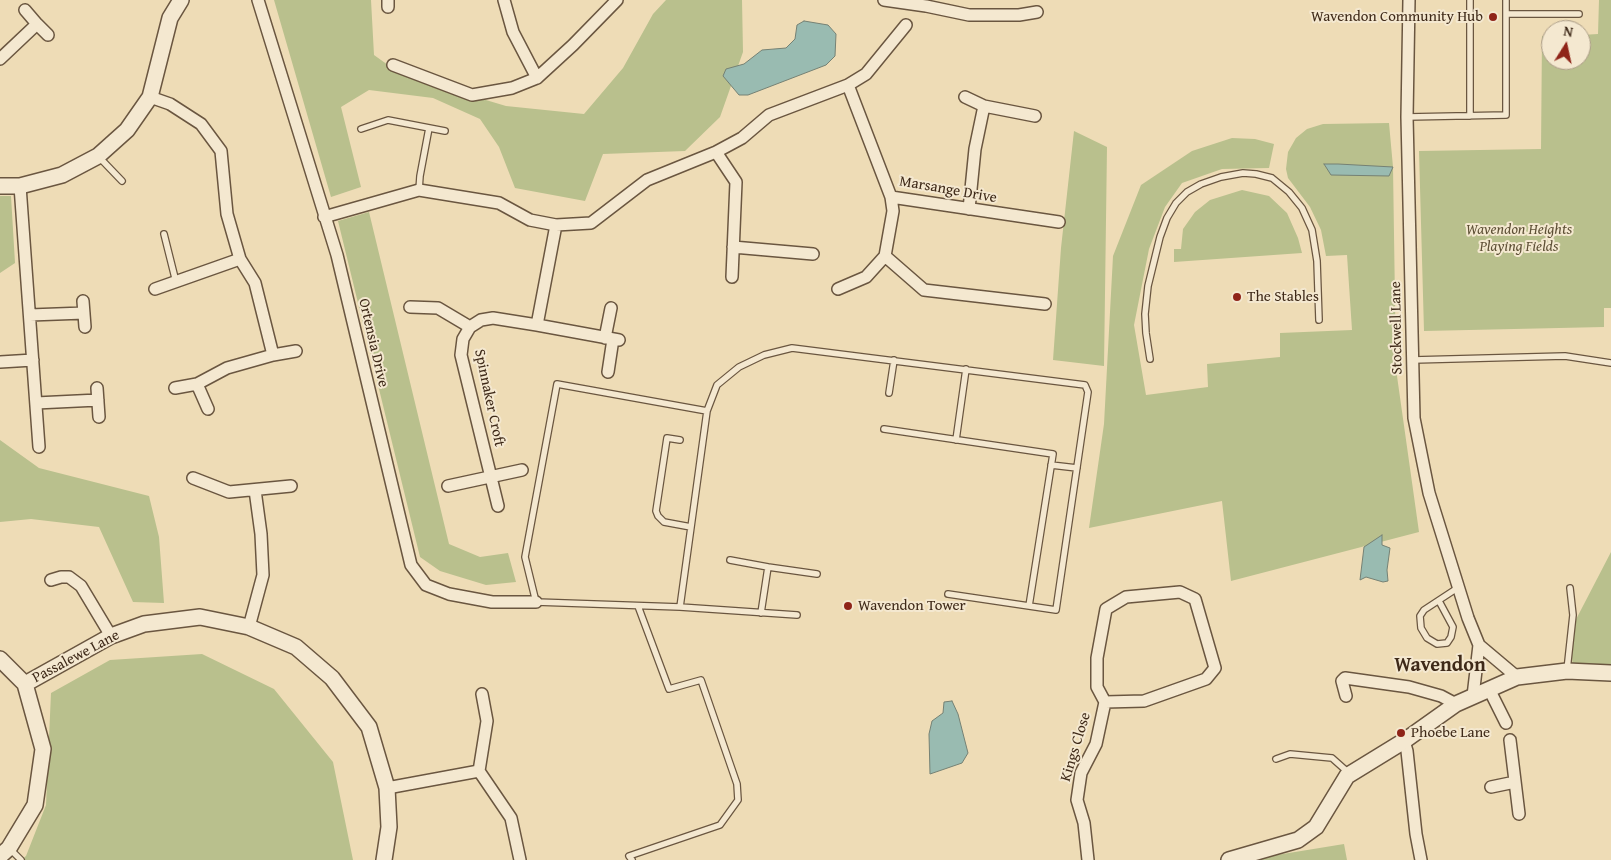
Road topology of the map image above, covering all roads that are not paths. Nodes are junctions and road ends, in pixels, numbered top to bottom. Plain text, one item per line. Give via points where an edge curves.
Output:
1 (181, 0) edge
2 (258, 0) edge
3 (504, 0) edge
4 (617, 0) edge
5 (884, 0) edge
6 (1409, 0) edge
7 (1470, 0) edge
8 (1506, 0) edge
9 (926, 3) edge
10 (24, 10) dead end
11 (1037, 12) dead end
12 (1506, 14) junction
13 (1579, 14) dead end
14 (37, 24) junction
15 (906, 25) dead end
16 (48, 35) dead end
17 (0, 58) edge
18 (393, 65) dead end
19 (537, 78) junction
20 (848, 84) junction
21 (150, 96) junction
22 (965, 97) dead end
23 (984, 106) junction
24 (1035, 116) dead end
25 (1470, 116) junction
26 (1407, 117) junction
27 (429, 128) junction
28 (361, 129) dead end
29 (445, 131) dead end
30 (716, 152) junction
31 (98, 156) junction
32 (122, 181) dead end
33 (0, 186) edge
34 (20, 186) junction
35 (419, 190) junction
36 (891, 197) junction
37 (968, 209) junction
38 (324, 217) junction
39 (1059, 222) dead end
40 (556, 226) junction
41 (164, 234) dead end
42 (733, 246) junction
43 (813, 254) dead end
44 (885, 256) junction
45 (240, 258) junction
46 (732, 278) dead end
47 (176, 282) junction
48 (838, 289) dead end
49 (155, 290) dead end
50 (83, 300) dead end
51 (1045, 304) dead end
52 (410, 307) dead end
53 (611, 308) dead end
54 (84, 313) junction
55 (30, 315) junction
56 (1319, 320) dead end
57 (537, 325) junction
58 (85, 327) dead end
59 (470, 327) junction
60 (613, 339) junction
61 (296, 350) dead end
62 (273, 355) junction
63 (1150, 359) dead end
64 (33, 360) junction
65 (894, 360) junction
66 (1413, 360) junction
67 (0, 362) edge
68 (1611, 363) edge
69 (966, 369) junction
70 (608, 372) dead end
71 (196, 384) junction
72 (97, 388) dead end
73 (174, 388) dead end
74 (889, 393) dead end
75 (98, 400) junction
76 (36, 403) junction
77 (208, 409) dead end
78 (707, 411) junction
79 (99, 417) dead end
80 (884, 429) dead end
81 (680, 440) dead end
82 (956, 440) junction
83 (40, 447) dead end
84 (1051, 465) junction
85 (1077, 468) junction
86 (522, 470) dead end
87 (491, 477) junction
88 (193, 478) dead end
89 (291, 486) dead end
90 (448, 486) dead end
91 (255, 490) junction
92 (498, 506) dead end
93 (691, 527) junction
94 (730, 560) dead end
95 (768, 567) junction
96 (817, 574) dead end
97 (51, 580) dead end
98 (1459, 587) junction
99 (1570, 588) dead end
100 (948, 594) dead end
101 (1439, 601) junction
102 (536, 602) junction
103 (638, 606) junction
104 (1029, 606) junction
105 (680, 607) junction
106 (762, 613) junction
107 (796, 615) dead end
108 (250, 627) junction
109 (111, 636) junction
110 (1479, 645) junction
111 (0, 659) edge
112 (1567, 671) junction
113 (1611, 673) edge
114 (1517, 677) junction
115 (24, 684) junction
116 (1489, 689) junction
117 (482, 694) dead end
118 (1346, 696) dead end
119 (1473, 696) junction
120 (1105, 702) junction
121 (1456, 704) junction
122 (1506, 724) dead end
123 (1510, 740) dead end
124 (1404, 742) junction
125 (1276, 759) dead end
126 (479, 771) junction
127 (1350, 774) junction
128 (1515, 782) junction
129 (1491, 787) dead end
130 (387, 788) junction
131 (1519, 814) dead end
132 (4, 852) edge
133 (21, 860) edge
134 (384, 860) edge
135 (520, 860) edge
136 (632, 860) edge
137 (1088, 860) edge
138 (1229, 860) edge
139 (1421, 860) edge

1 - 21 street via 170,18
2 - 38 street, Ortensia Drive
3 - 19 street via 513,32
4 - 19 street
5 - 9 street
6 - 26 street, Stockwell Lane
7 - 25 lane
8 - 12 lane
9 - 11 street via 969,15 1019,16
10 - 14 street
12 - 13 lane
12 - 25 lane via 1506,115
14 - 16 street
14 - 17 street
15 - 20 street via 866,74
18 - 19 street via 472,94 512,88
20 - 30 street via 769,115 742,138
20 - 36 street, Marsange Drive
21 - 31 street via 127,130
21 - 45 street via 202,124 221,152 227,214
22 - 23 street
23 - 24 street
23 - 37 street
25 - 26 lane
26 - 66 street, Stockwell Lane
27 - 28 lane via 388,120
27 - 29 lane
27 - 35 lane
30 - 40 street via 647,180 591,223
30 - 42 street via 736,182
31 - 32 lane
31 - 34 street via 62,175
33 - 34 street
34 - 55 street
35 - 38 street
35 - 40 street via 499,203 530,220
36 - 37 street, Marsange Drive
36 - 44 street via 894,211
37 - 39 street, Marsange Drive
38 - 102 street, Ortensia Drive via 337,255 411,565 426,585 449,594 492,602
40 - 57 street
41 - 47 lane
42 - 43 street
42 - 46 street
44 - 48 street via 866,277
44 - 51 street via 924,290
45 - 47 street
45 - 62 street via 255,283
47 - 49 street
50 - 54 street
52 - 59 street via 438,308
53 - 60 street
54 - 55 street
54 - 58 street
55 - 64 street
56 - 63 lane via 1317,261 1312,230 1302,208 1272,178 1243,173 1221,177 1187,192 1167,218 1148,286 1145,314
57 - 59 street via 493,318
57 - 60 street
59 - 87 street, Spinnaker Croft via 463,339 461,355
60 - 70 street
61 - 62 street
62 - 71 street via 227,368
64 - 67 street
64 - 76 street
65 - 69 lane
65 - 74 lane
65 - 78 lane via 792,348 764,355 739,367 717,385
66 - 68 lane via 1565,356
66 - 98 street, Stockwell Lane via 1414,418 1429,493
69 - 82 lane
69 - 85 lane via 1085,385 1088,392
71 - 73 street
71 - 77 street
72 - 75 street
75 - 76 street
75 - 79 street
76 - 83 street
78 - 93 lane
78 - 102 lane via 557,384 525,557
80 - 82 lane
81 - 93 lane via 667,438 656,511 664,522
82 - 84 lane via 1053,454
84 - 85 lane
84 - 104 lane
85 - 104 lane via 1056,610
86 - 87 street
87 - 90 street
87 - 92 street, Spinnaker Croft
88 - 91 street via 229,492
89 - 91 street
91 - 108 street via 263,575
93 - 105 lane
94 - 95 lane
95 - 96 lane
95 - 106 lane
97 - 109 street via 69,577 81,586
98 - 101 lane
98 - 110 street, Stockwell Lane
99 - 112 lane via 1573,616
100 - 104 lane
101 - 101 lane via 1420,616 1421,628 1427,638 1438,644 1447,643 1453,627
102 - 103 lane
103 - 105 lane
103 - 136 lane via 669,689 701,680 737,784 738,800 720,824 629,856
105 - 106 lane
106 - 107 lane
108 - 109 street, Passalewe Lane via 200,618 144,624
108 - 130 street, Passalewe Lane via 296,647 332,678 369,727
109 - 115 street, Passalewe Lane
110 - 114 street, Stockwell Lane
110 - 119 street, Stockwell Lane
111 - 115 street
112 - 113 street
112 - 114 street
114 - 116 street
115 - 132 street via 43,749 35,804
116 - 119 street
116 - 122 street
117 - 126 street via 487,721
118 - 121 street via 1344,678 1409,687
119 - 121 street
120 - 120 street, Kings Close via 1097,687 1106,609 1126,597 1180,592 1195,599 1215,668 1206,679 1144,702
120 - 137 street, Kings Close via 1096,744 1081,773 1077,800 1084,823
121 - 124 street
123 - 128 street
124 - 127 street
124 - 139 street
125 - 127 lane via 1290,754 1332,758
126 - 130 street
126 - 135 street via 511,818
127 - 138 street via 1316,827 1298,840
128 - 129 street
128 - 131 street
130 - 134 street, Passalewe Lane via 389,827
132 - 133 lane

